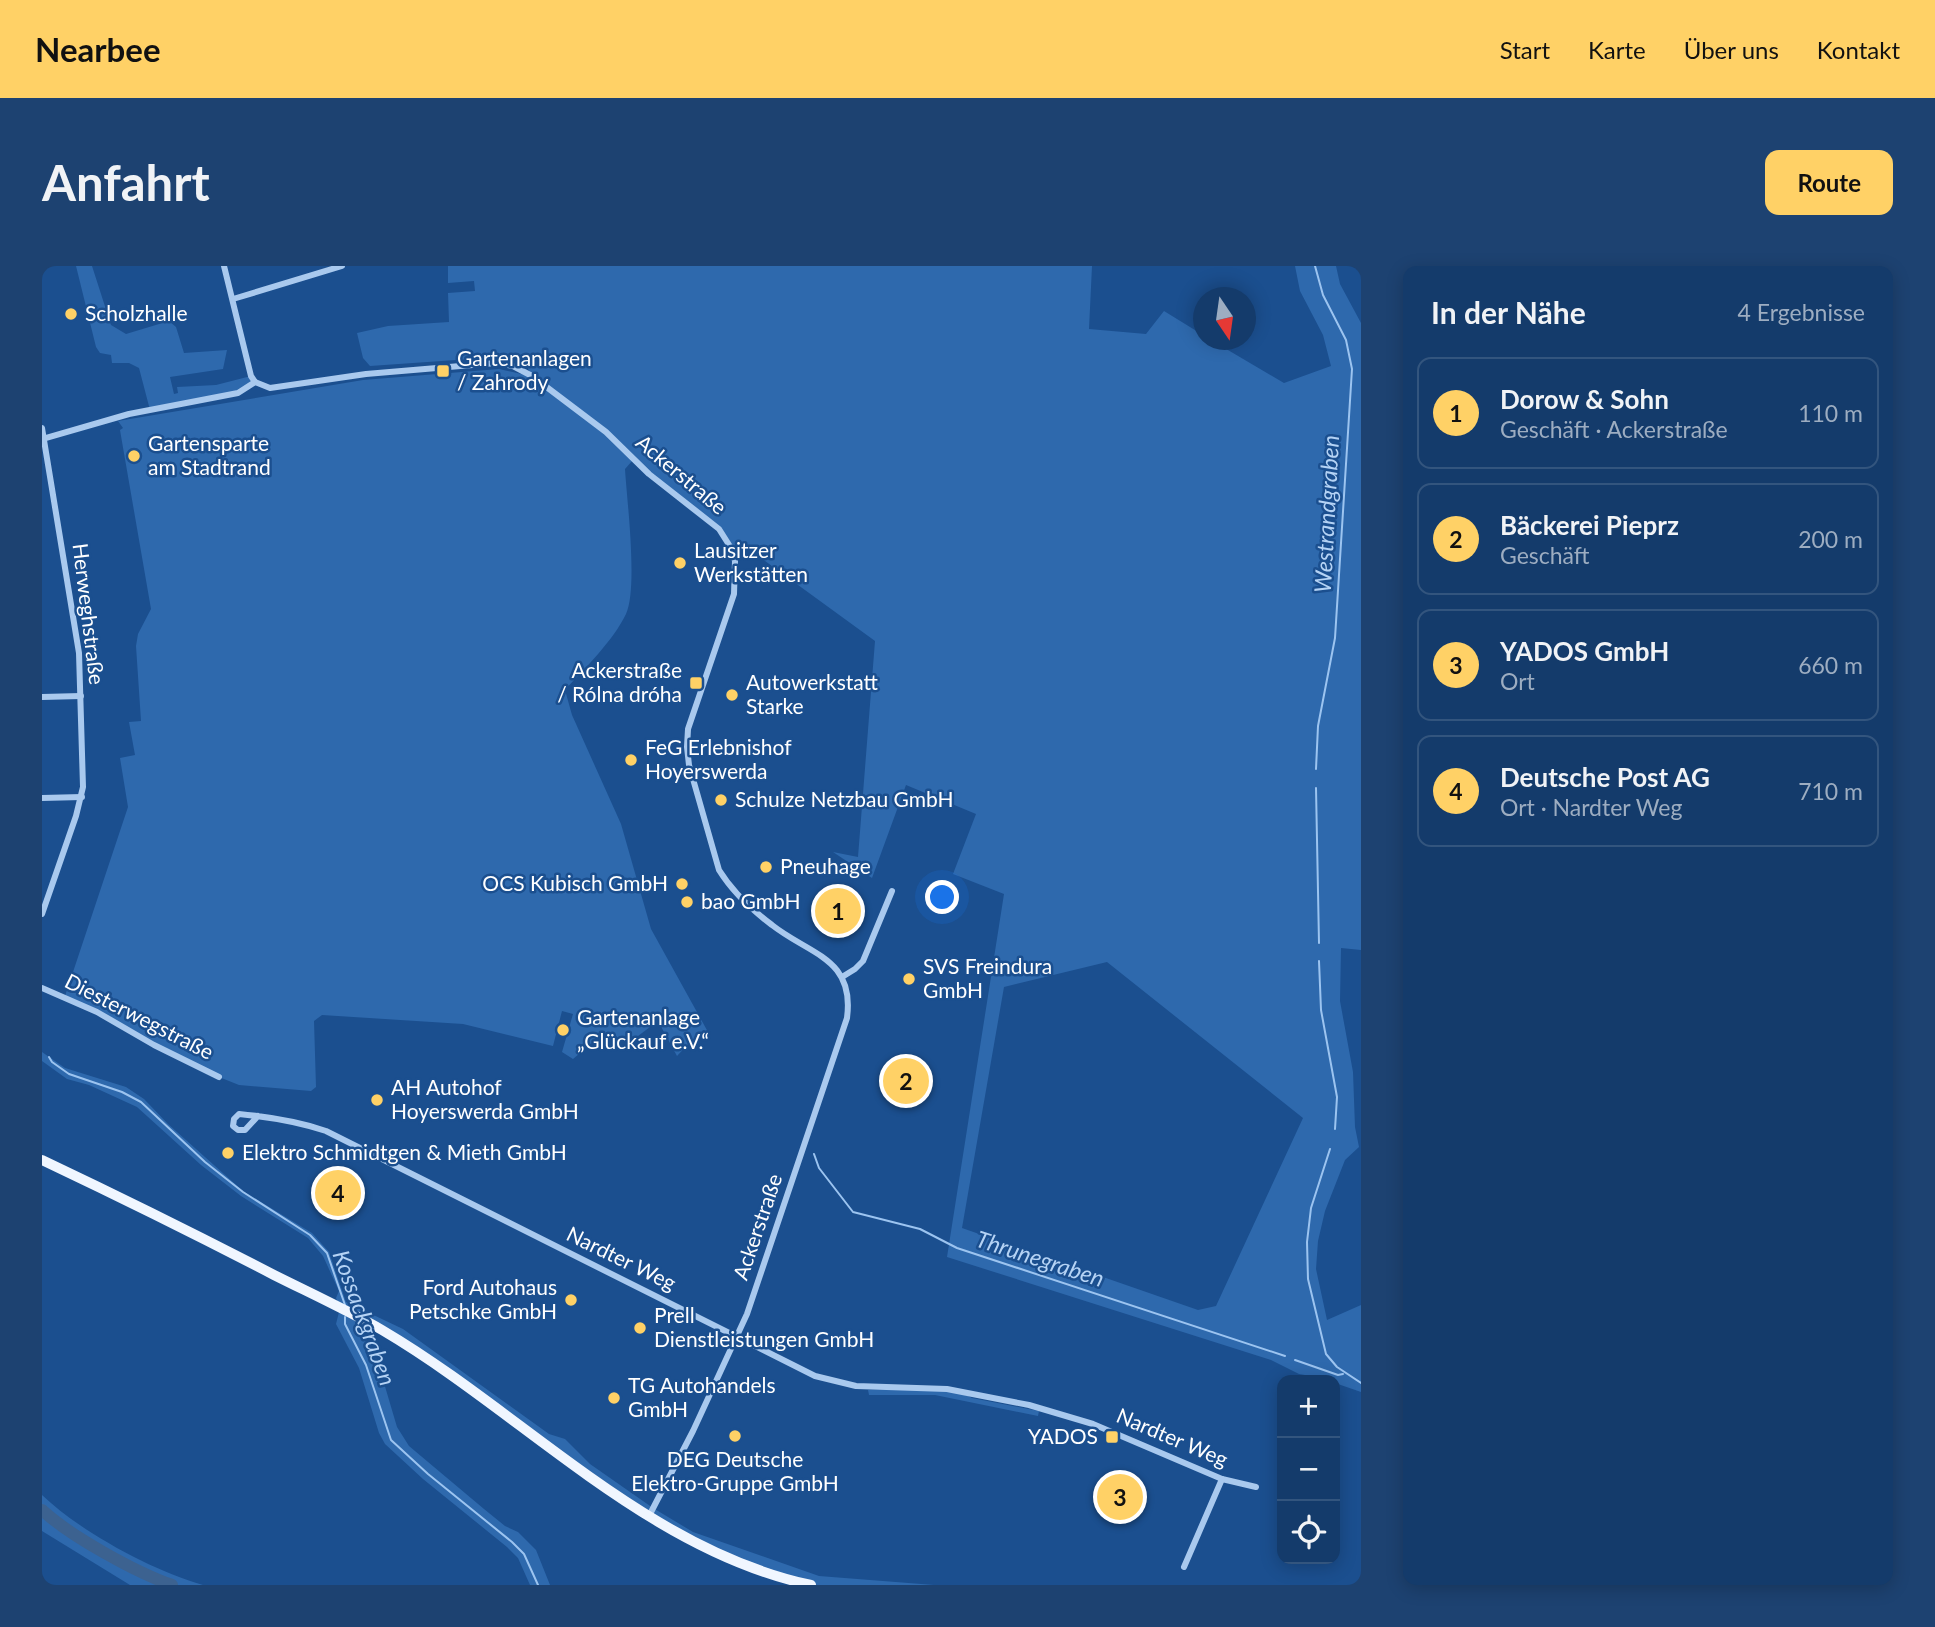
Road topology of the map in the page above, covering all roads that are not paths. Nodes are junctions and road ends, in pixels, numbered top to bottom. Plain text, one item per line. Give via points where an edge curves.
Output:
1 (224, 266) edge
2 (342, 266) edge
3 (233, 299) junction
4 (255, 382) junction
5 (42, 428) edge
6 (43, 439) edge
7 (81, 696) junction
8 (42, 697) edge
9 (82, 797) junction
10 (42, 798) edge
11 (892, 891) dead end
12 (42, 914) edge
13 (842, 977) junction
14 (42, 988) edge
15 (219, 1077) dead end
16 (258, 1116) dead end
17 (42, 1160) edge
18 (737, 1337) junction
19 (1222, 1479) junction
20 (1256, 1487) dead end
21 (649, 1516) junction
22 (1184, 1567) dead end
23 (811, 1585) edge

1 - 3 street
2 - 3 street
3 - 4 street
4 - 6 street via 238,393 129,414
4 - 13 street, Ackerstraße via 270,388 366,374 496,363 513,366 606,432 633,460 719,529 735,561 734,594 688,729 689,765 726,881 771,925 825,957
5 - 6 street, Herweghstraße
6 - 7 street, Herweghstraße via 76,635
7 - 8 street
7 - 9 street, Herweghstraße
9 - 10 street
9 - 12 street, Herweghstraße
11 - 13 street via 863,961
13 - 18 street, Ackerstraße via 849,995 847,1018
14 - 15 street, Diesterwegstraße
16 - 18 street, Nardter Weg via 326,1131
17 - 21 main road via 352,1314 420,1354
18 - 19 street, Nardter Weg via 801,1371 834,1382 947,1389 1058,1413
18 - 21 street, Ackerstraße
19 - 20 street, Nardter Weg
19 - 22 street
21 - 23 main road via 708,1550

